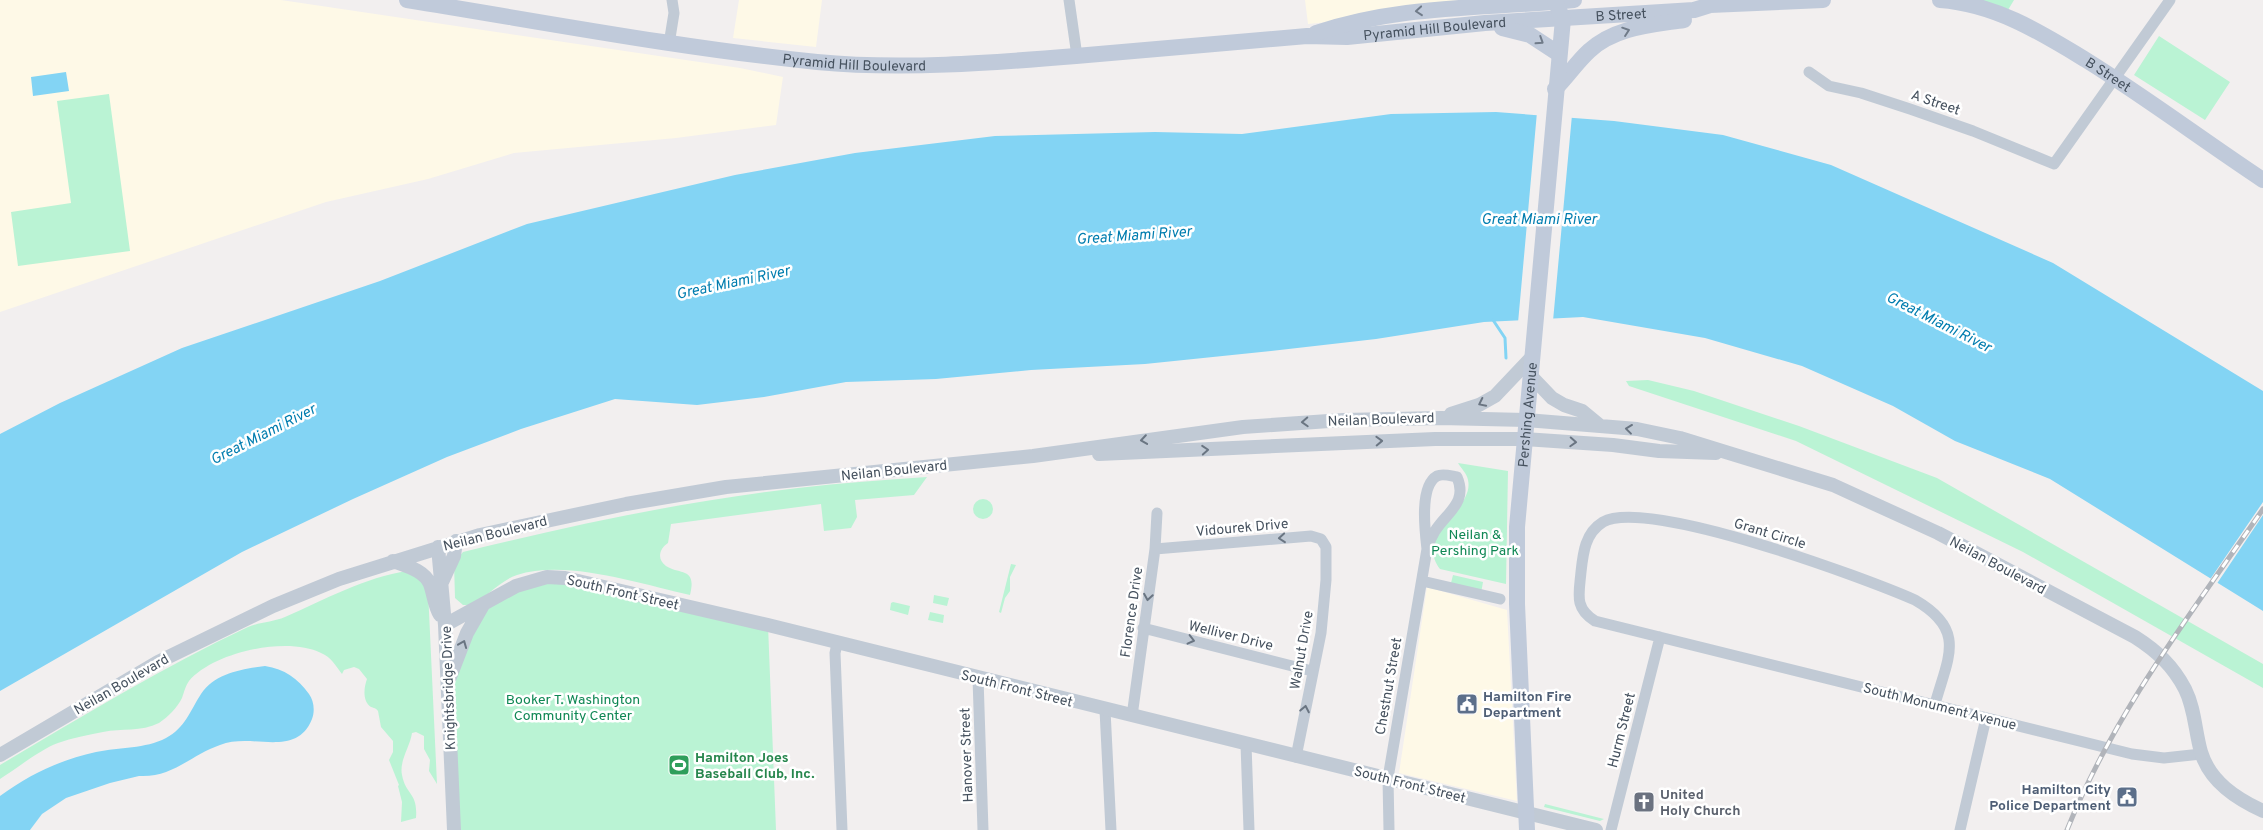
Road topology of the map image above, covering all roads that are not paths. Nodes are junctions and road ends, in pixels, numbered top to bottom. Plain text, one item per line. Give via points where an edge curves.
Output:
1 (408, 0) edge
2 (672, 0) edge
3 (1069, 0) edge
4 (1565, 0) edge
5 (1823, 0) edge
6 (1940, 0) edge
7 (2170, 0) edge
8 (1706, 2) edge
9 (1764, 4) junction
10 (1563, 19) junction
11 (1485, 24) junction
12 (1307, 36) junction
13 (669, 44) junction
14 (1558, 54) junction
15 (1077, 56) junction
16 (1809, 72) dead end
17 (2116, 78) junction
18 (1555, 89) junction
19 (2263, 180) edge
20 (1522, 375) junction
21 (1441, 418) junction
22 (1526, 420) junction
23 (1599, 425) junction
24 (1524, 439) junction
25 (1727, 452) junction
26 (1034, 456) junction
27 (1157, 513) dead end
28 (456, 541) junction
29 (438, 547) junction
30 (1326, 547) joint
31 (1155, 549) junction
32 (1427, 549) junction
33 (393, 561) junction
34 (1422, 581) junction
35 (441, 583) junction
36 (1500, 598) dead end
37 (483, 605) junction
38 (1595, 622) joint
39 (445, 625) junction
40 (1143, 628) junction
41 (1660, 637) junction
42 (837, 644) junction
43 (1312, 671) junction
44 (978, 678) junction
45 (448, 685) junction
46 (1935, 704) junction
47 (1105, 710) junction
48 (1132, 716) junction
49 (1986, 718) junction
50 (1246, 744) junction
51 (2201, 754) junction
52 (0, 755) edge
53 (1296, 757) junction
54 (1388, 778) junction
55 (2263, 811) edge
56 (1526, 812) junction
57 (454, 830) edge
58 (842, 830) edge
59 (983, 830) edge
60 (1112, 830) edge
61 (1249, 830) edge
62 (1390, 830) edge
63 (1527, 830) edge
64 (1596, 830) edge
65 (1611, 830) edge
66 (1960, 830) edge

1 - 13 main road, Pyramid Hill Boulevard
2 - 13 street via 674,13
3 - 15 street
4 - 10 main road
4 -> 12 main road, Pyramid Hill Boulevard via 1401,12 1347,22
5 - 9 main road, B Street
6 - 17 main road, B Street via 1976,5 2005,15
7 - 17 street
8 - 9 main road, B Street
8 - 10 main road, B Street via 1694,10
18 -> 9 main road via 1584,56 1616,34 1637,27 1746,11
10 - 11 main road, Pyramid Hill Boulevard
10 - 14 main road, Pershing Avenue
11 - 12 main road, Pyramid Hill Boulevard via 1355,37
11 -> 14 main road via 1530,35
12 - 15 main road, Pyramid Hill Boulevard
13 - 15 main road, Pyramid Hill Boulevard via 815,62 868,64 977,63
14 - 18 main road, Pershing Avenue
16 - 17 street, A Street via 1829,86 1910,109 2054,164
17 - 19 main road, B Street
18 - 20 main road, Pershing Avenue via 1531,358
20 -> 21 street via 1488,400
20 - 22 main road, Pershing Avenue
20 - 23 street via 1552,398 1582,411
21 - 22 street, Neilan Boulevard
21 -> 26 street, Neilan Boulevard via 1243,427
22 - 23 street, Neilan Boulevard
22 - 24 main road, Pershing Avenue
25 -> 23 street, Neilan Boulevard via 1680,438
24 -> 25 street, Neilan Boulevard via 1694,453
26 -> 24 street, Neilan Boulevard via 1435,439
24 - 56 main road, Pershing Avenue via 1516,567
25 - 51 street, Neilan Boulevard via 1833,485 1938,533 2135,637 2169,664 2185,690
26 - 28 street, Neilan Boulevard via 726,488 572,514
27 - 31 street, Florence Drive
28 - 29 street, Neilan Boulevard
28 - 35 street via 454,556
29 - 33 street, Neilan Boulevard
29 - 35 street, Knightsbridge Drive
30 -> 31 street, Vidourek Drive via 1321,539 1311,536
30 - 43 street, Walnut Drive via 1321,633
31 -> 40 street, Florence Drive
32 - 32 street, Chestnut Street via 1424,510 1430,484 1443,475 1457,478 1462,488 1460,498 1435,530
32 - 34 street, Chestnut Street
33 - 39 street via 414,569 430,583 434,605
33 - 52 street, Neilan Boulevard via 273,606 158,662
34 - 36 street
34 - 54 street, Chestnut Street
35 - 39 street, Knightsbridge Drive
37 - 39 street, South Front Street
37 - 42 street, South Front Street via 530,580 566,578
45 -> 37 street via 467,633
38 - 41 street, South Monument Avenue
38 - 46 street, Grant Circle via 1587,616 1579,600 1586,541 1603,522 1631,516 1744,539 1900,593 1931,609 1946,627 1950,649
39 - 45 street, Knightsbridge Drive
40 -> 43 street, Welliver Drive
40 - 48 street, Florence Drive
41 - 46 street, South Monument Avenue
41 - 65 street, Hurm Street
42 - 44 street, South Front Street
42 - 58 street via 836,718
53 -> 43 street, Walnut Drive
44 - 47 street, South Front Street
44 - 59 street, Hanover Street
45 - 57 street, Knightsbridge Drive
46 - 49 street, South Monument Avenue
47 - 48 street, South Front Street
47 - 60 street
48 - 50 street, South Front Street
49 - 51 street, South Monument Avenue via 2150,757
49 - 66 street
50 - 53 street, South Front Street
50 - 61 street
51 - 55 street via 2220,784 2240,800
53 - 54 street, South Front Street
54 - 56 street, South Front Street
54 - 62 street, Chestnut Street
56 - 63 main road, Pershing Avenue
56 - 64 street, South Front Street

